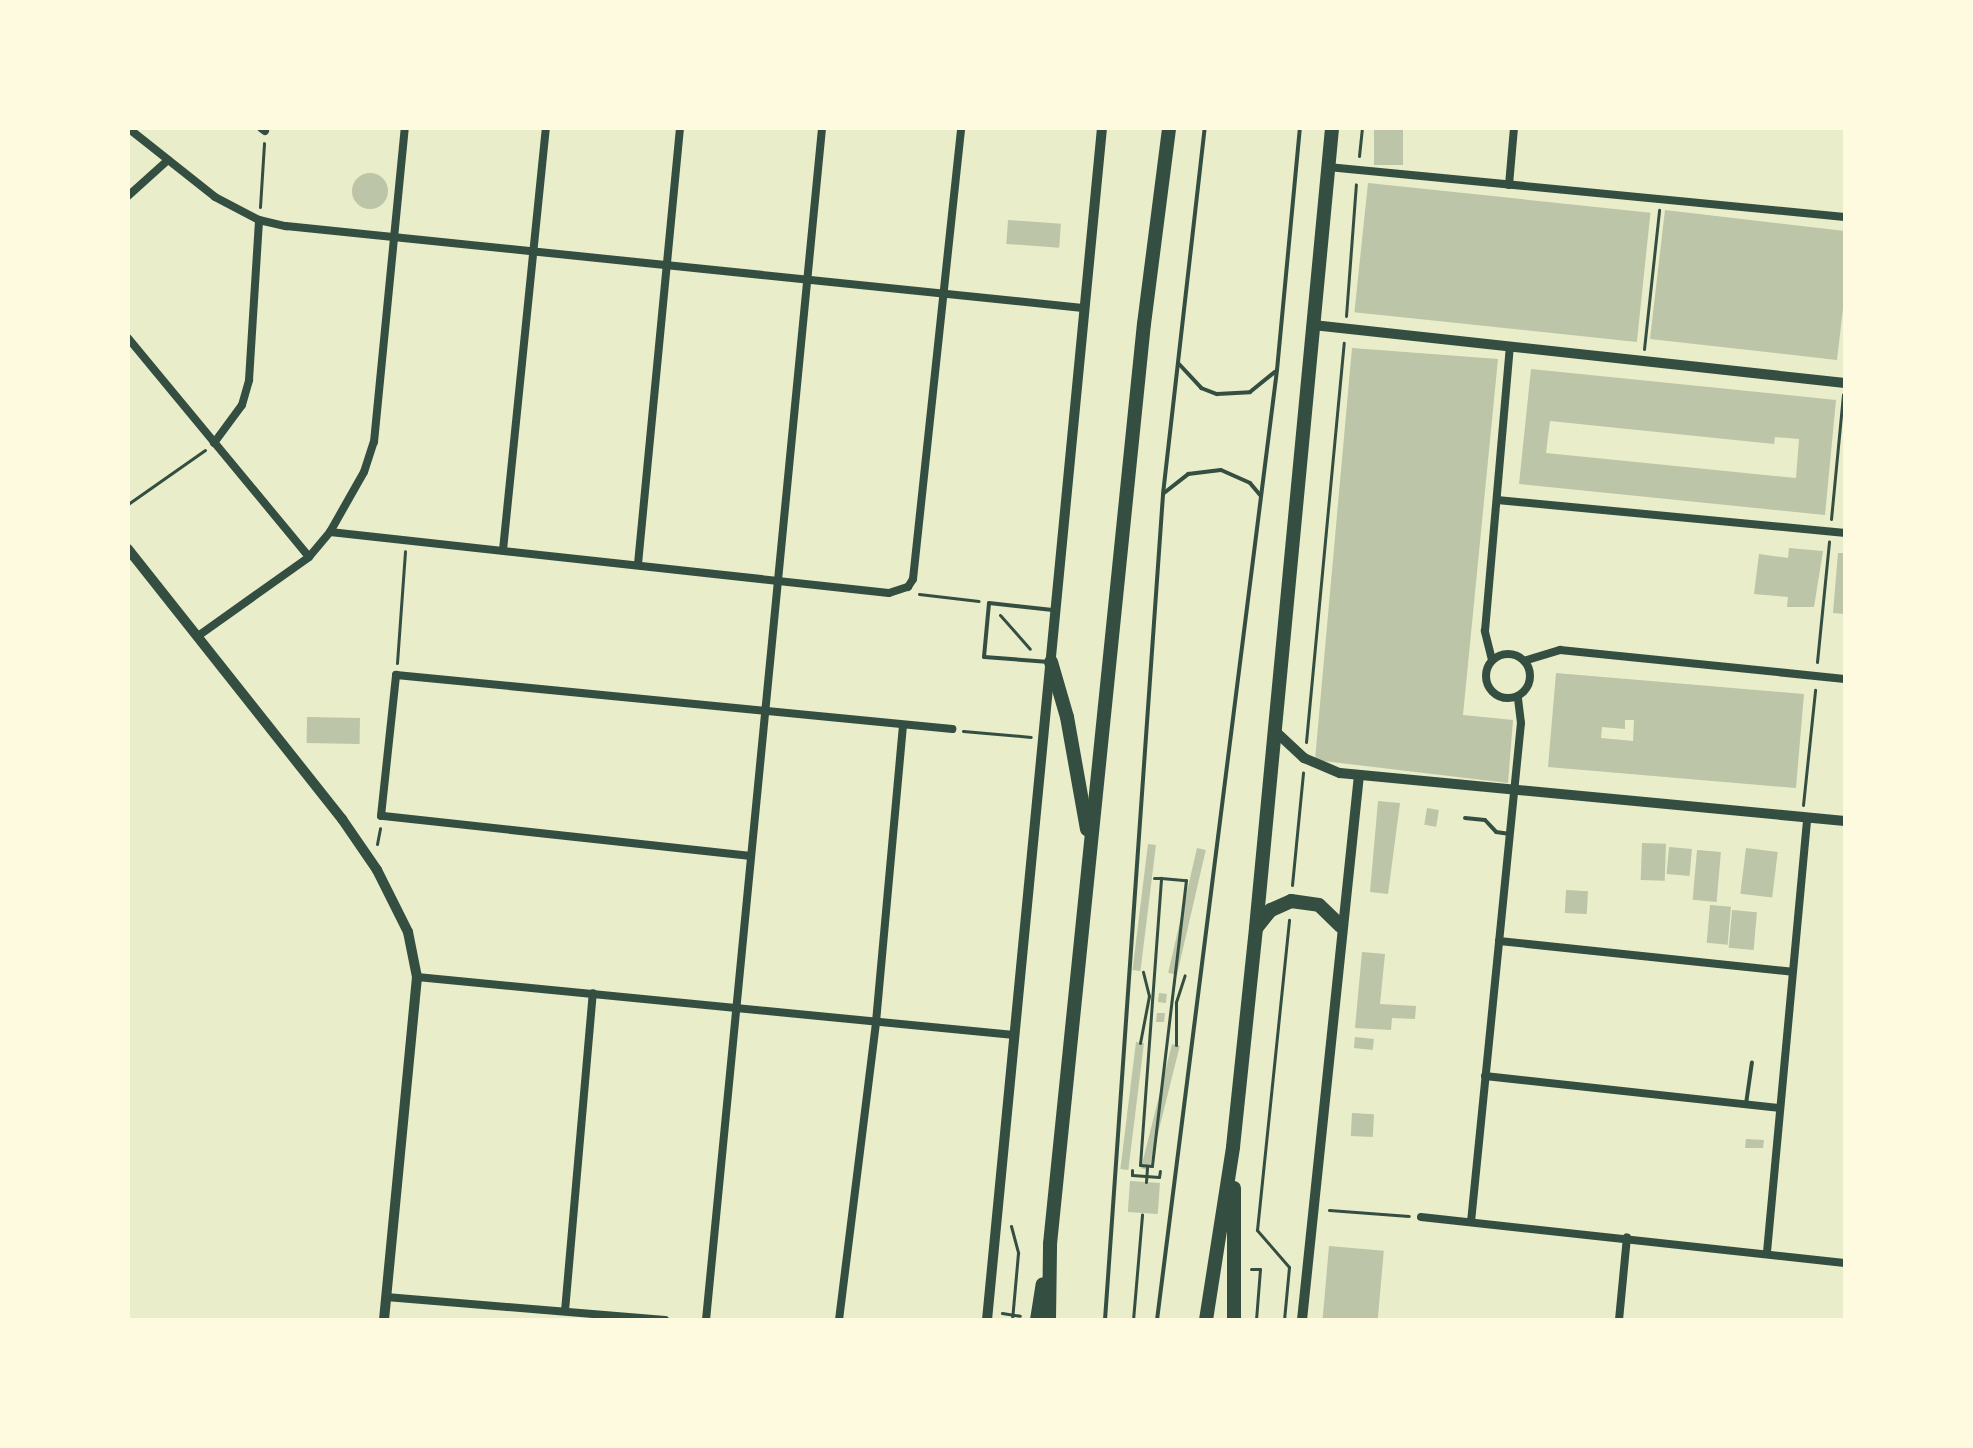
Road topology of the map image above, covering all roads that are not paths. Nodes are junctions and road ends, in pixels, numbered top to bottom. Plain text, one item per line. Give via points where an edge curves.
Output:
1 (128, 128) edge
2 (405, 128) edge
3 (546, 128) edge
4 (680, 128) edge
5 (822, 128) edge
6 (961, 128) edge
7 (1102, 128) edge
8 (1169, 128) edge
9 (1205, 128) edge
10 (1300, 128) edge
11 (1332, 128) edge
12 (1514, 128) edge
13 (168, 160) junction
14 (1328, 167) junction
15 (1509, 185) junction
16 (128, 196) edge
17 (1845, 217) edge
18 (259, 220) junction
19 (396, 239) junction
20 (532, 254) junction
21 (667, 267) junction
22 (806, 281) junction
23 (946, 294) junction
24 (1083, 308) junction
25 (1313, 325) junction
26 (128, 338) edge
27 (1510, 347) junction
28 (1178, 362) junction
29 (1277, 370) junction
30 (1845, 383) edge
31 (214, 443) junction
32 (1163, 494) junction
33 (1261, 496) junction
34 (1497, 500) junction
35 (330, 532) junction
36 (1845, 533) edge
37 (128, 549) edge
38 (503, 550) junction
39 (309, 557) junction
40 (638, 564) junction
41 (777, 579) junction
42 (1056, 610) junction
43 (198, 636) junction
44 (1492, 660) junction
45 (1524, 661) junction
46 (1046, 662) junction
47 (1845, 679) edge
48 (1518, 697) junction
49 (764, 711) junction
50 (903, 726) junction
51 (952, 729) road end
52 (1275, 731) junction
53 (1359, 775) junction
54 (1514, 790) junction
55 (1465, 818) dead end
56 (1804, 818) junction
57 (1845, 821) edge
58 (1510, 834) junction
59 (1090, 849) junction
60 (751, 856) junction
61 (1341, 926) junction
62 (1256, 928) junction
63 (1499, 941) junction
64 (1792, 972) junction
65 (417, 977) junction
66 (593, 993) junction
67 (736, 1006) junction
68 (876, 1022) junction
69 (1014, 1035) junction
70 (1752, 1062) dead end
71 (1485, 1076) junction
72 (1746, 1104) junction
73 (1778, 1108) junction
74 (1233, 1147) junction
75 (1421, 1217) road end
76 (1471, 1222) junction
77 (1627, 1237) junction
78 (1050, 1244) junction
79 (1767, 1252) junction
80 (1845, 1263) edge
81 (386, 1297) junction
82 (565, 1311) junction
83 (1033, 1319) edge
84 (384, 1320) edge
85 (665, 1320) edge
86 (706, 1320) edge
87 (839, 1320) edge
88 (987, 1320) edge
89 (1049, 1320) edge
90 (1105, 1320) edge
91 (1157, 1320) edge
92 (1206, 1320) edge
93 (1234, 1320) edge
94 (1302, 1320) edge
95 (1619, 1320) edge

1 - 13 street
2 - 19 street
3 - 20 street
4 - 21 street
5 - 22 street
6 - 23 street
7 - 24 street
8 - 59 highway
9 - 28 lane
10 - 29 lane
11 - 14 highway
12 - 15 street
13 - 16 street
13 - 18 street via 215,197
14 - 15 street
14 - 25 highway
15 - 17 street
18 - 19 street
18 - 31 street via 249,380 242,405
19 - 20 street
19 - 35 street via 374,442 364,472
20 - 21 street
20 - 38 street
21 - 22 street
21 - 40 street
22 - 23 street
22 - 41 street
23 - 24 street
23 - 41 street via 913,579 899,592
24 - 42 street
25 - 27 street
25 - 52 highway
26 - 31 street
27 - 30 street
27 - 34 street
28 - 29 lane via 1188,377 1217,394 1250,392
28 - 32 lane
29 - 33 lane
31 - 39 street
32 - 33 lane via 1188,474 1221,470 1250,483
32 - 90 lane
33 - 91 lane
34 - 36 street
34 - 44 street via 1485,631
35 - 38 street
35 - 39 street
37 - 43 street
38 - 40 street
39 - 43 street
40 - 41 street
41 - 49 street
42 - 46 street
42 - 46 lane via 989,603 984,657
43 - 65 street via 374,866 408,932
44 - 45 street via 1511,654
44 - 48 street via 1485,673 1488,687 1504,699
45 - 47 street via 1560,650
45 - 48 street via 1530,680
46 - 59 highway via 1072,741
46 - 69 street
48 - 54 street via 1521,723
49 - 50 street
49 - 60 street
49 - 60 street via 396,675 381,816
50 - 51 street
50 - 68 street
52 - 53 street via 1304,758 1326,769
52 - 62 highway
53 - 54 street
53 - 61 street
54 - 56 street
54 - 58 street
55 - 58 lane via 1485,820 1496,832
56 - 57 street
56 - 64 street
58 - 63 street
59 - 78 highway
60 - 67 street
61 - 62 highway via 1319,905 1291,901 1271,910
61 - 94 street
62 - 74 highway
63 - 64 street
63 - 71 street
64 - 73 street
65 - 66 street
65 - 81 street
66 - 67 street
66 - 82 street
67 - 68 street
67 - 86 street
68 - 69 street
68 - 87 street
69 - 88 street
70 - 72 lane
71 - 72 street
71 - 76 street
72 - 73 street
73 - 79 street
74 - 92 highway
74 - 93 highway
75 - 76 street
76 - 77 street
77 - 79 street
77 - 95 street
78 - 83 highway
78 - 89 highway
79 - 80 street
81 - 82 street
81 - 84 street
82 - 85 street

